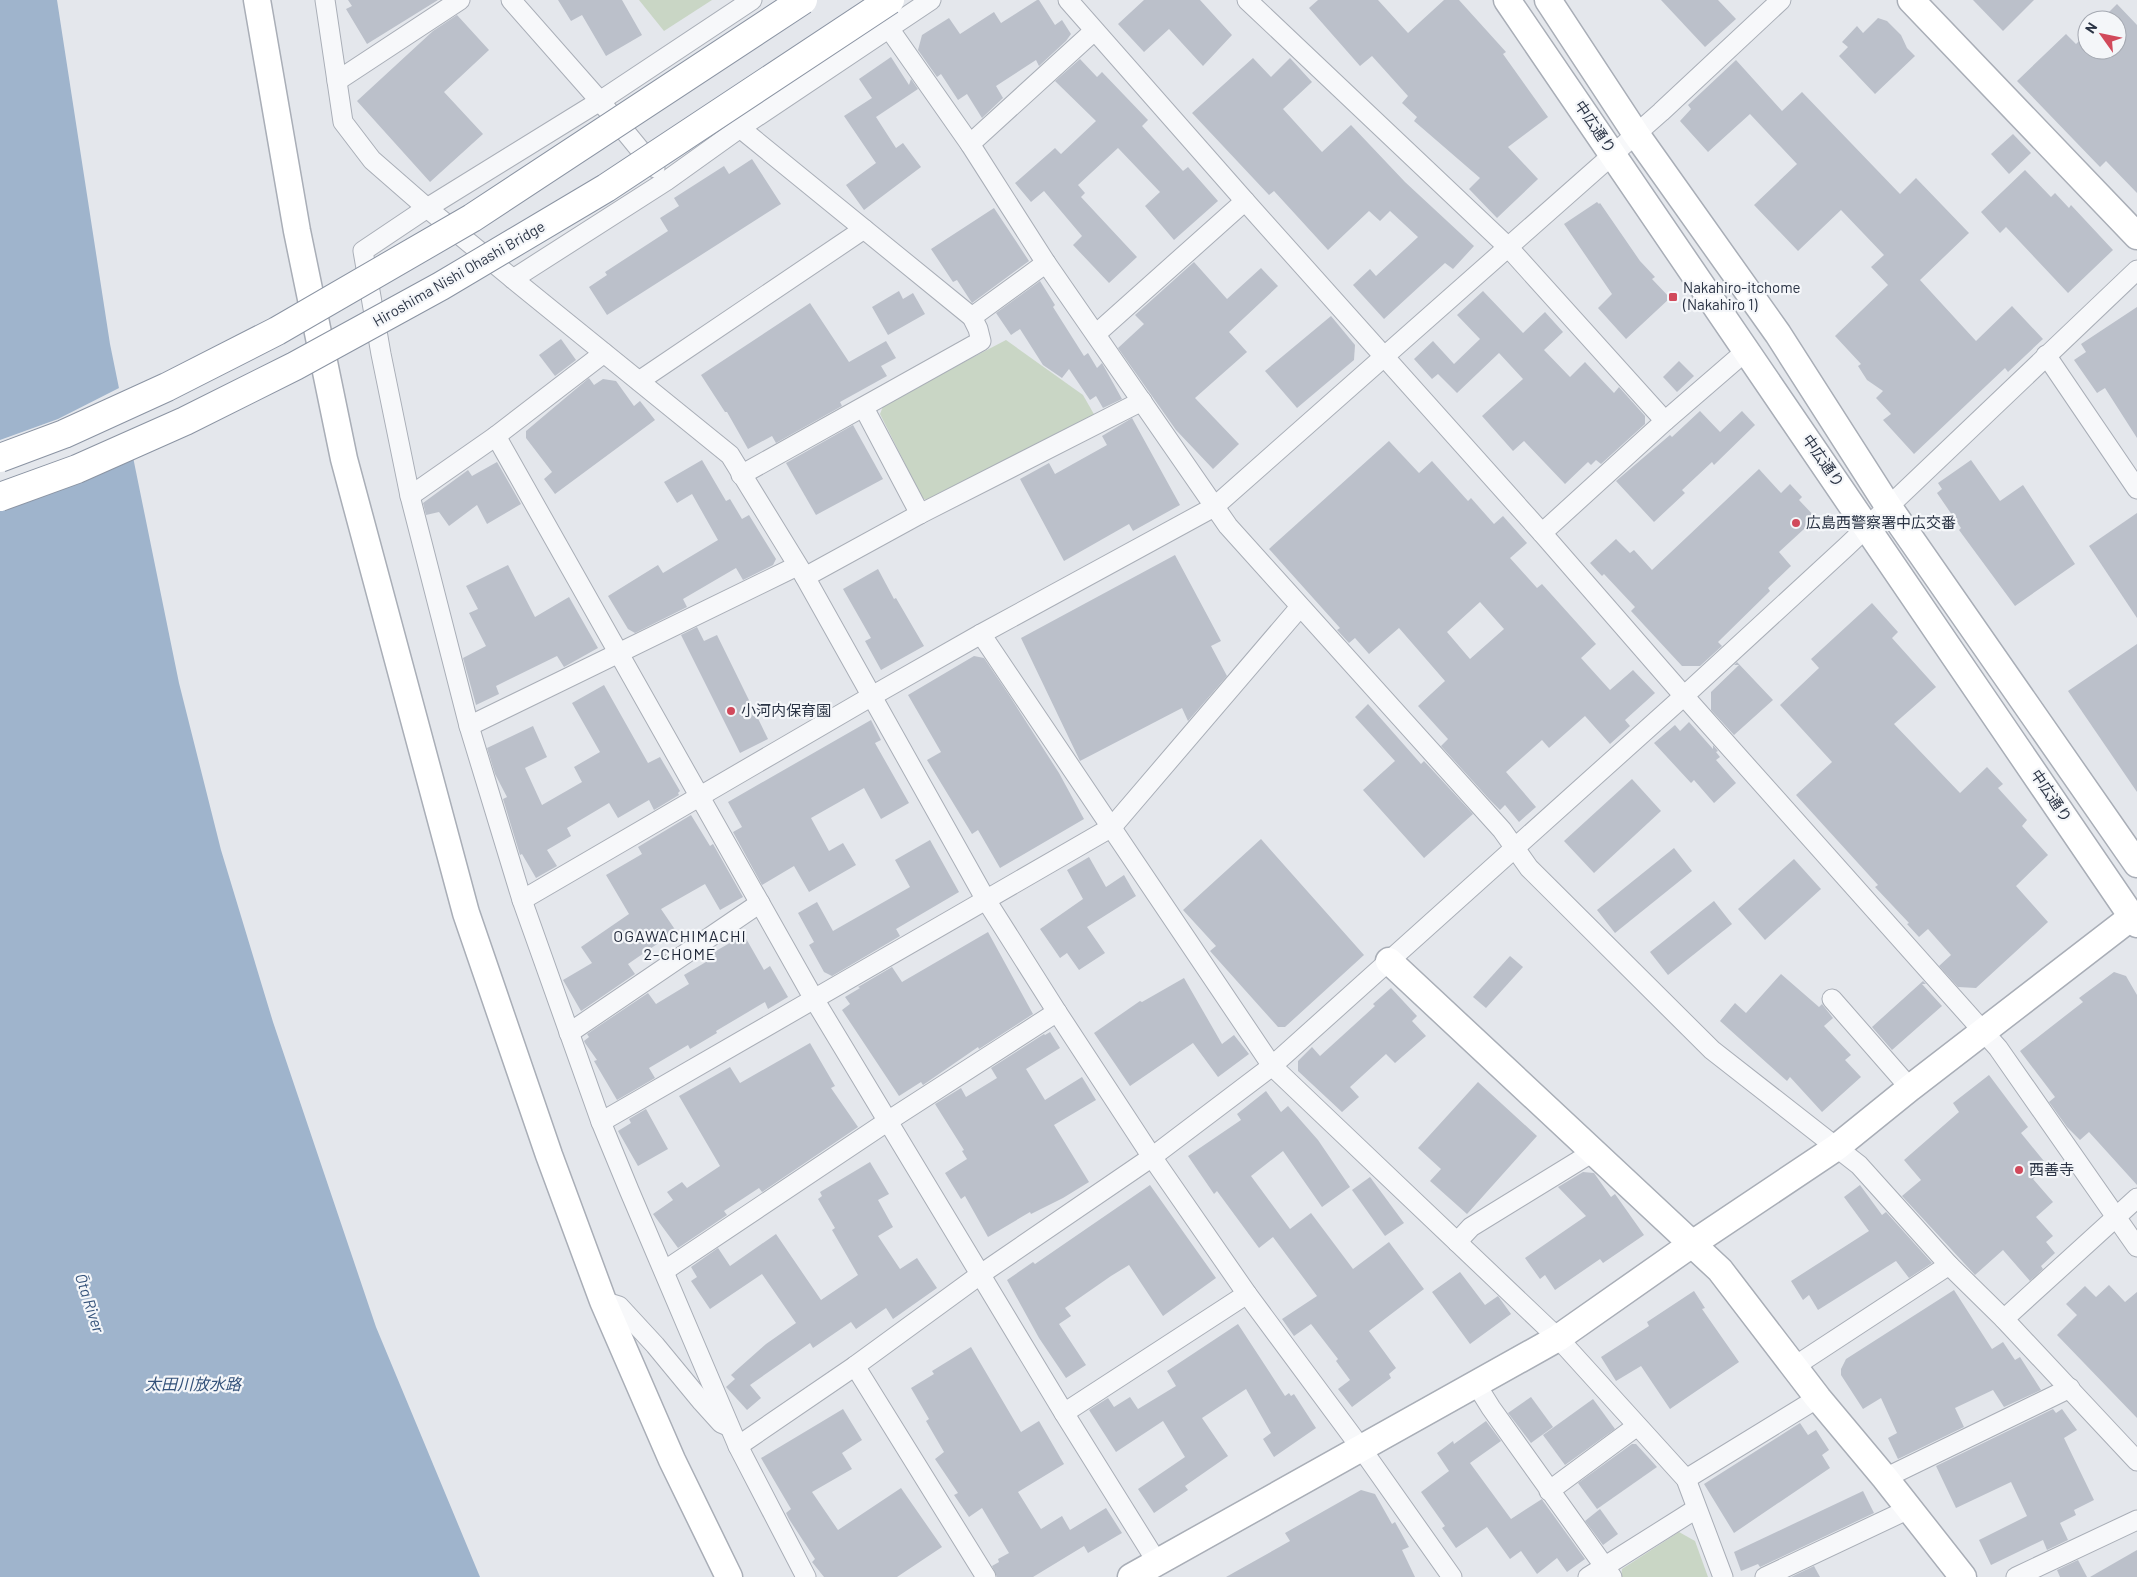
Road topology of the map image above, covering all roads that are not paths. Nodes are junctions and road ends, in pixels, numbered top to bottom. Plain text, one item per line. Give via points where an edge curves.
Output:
1 (257, 0) edge
2 (325, 0) edge
3 (460, 0) edge
4 (511, 0) edge
5 (752, 0) edge
6 (802, 0) edge
7 (890, 0) edge
8 (931, 0) edge
9 (1068, 0) edge
10 (1247, 0) edge
11 (1507, 0) edge
12 (1548, 0) edge
13 (1781, 0) edge
14 (1911, 0) edge
15 (888, 27) junction
16 (1094, 31) junction
17 (337, 81) junction
18 (600, 101) junction
19 (740, 128) junction
20 (1636, 134) junction
21 (970, 144) junction
22 (1613, 154) junction
23 (666, 181) junction
24 (1245, 201) junction
25 (427, 208) junction
26 (864, 229) junction
27 (2137, 236) edge
28 (1508, 247) junction
29 (1046, 264) junction
30 (2137, 270) edge
31 (513, 279) junction
32 (972, 317) junction
33 (1096, 334) junction
34 (1746, 351) junction
35 (604, 353) junction
36 (2046, 355) junction
37 (1384, 356) junction
38 (639, 381) junction
39 (1142, 401) junction
40 (864, 408) junction
41 (1665, 421) junction
42 (496, 436) junction
43 (0, 458) edge
44 (741, 475) junction
45 (2137, 489) edge
46 (410, 496) junction
47 (0, 497) edge
48 (1888, 506) junction
49 (1214, 507) junction
50 (920, 514) junction
51 (1868, 526) junction
52 (1542, 533) junction
53 (801, 572) junction
54 (1300, 606) junction
55 (982, 634) junction
56 (619, 654) junction
57 (872, 696) junction
58 (1684, 696) junction
59 (469, 726) junction
60 (698, 795) junction
61 (1112, 827) junction
62 (1515, 848) junction
63 (2137, 864) edge
64 (522, 900) junction
65 (986, 900) junction
66 (760, 903) junction
67 (2136, 918) edge
68 (1389, 962) junction
69 (814, 999) junction
70 (1832, 999) dead end
71 (1057, 1012) junction
72 (1983, 1032) junction
73 (569, 1033) junction
74 (1272, 1066) junction
75 (1910, 1088) junction
76 (888, 1121) junction
77 (601, 1122) junction
78 (1836, 1147) junction
79 (1593, 1152) junction
80 (1152, 1157) junction
81 (2137, 1198) edge
82 (2115, 1216) junction
83 (1457, 1242) junction
84 (1692, 1244) junction
85 (2137, 1247) edge
86 (1949, 1265) junction
87 (664, 1271) junction
88 (981, 1274) junction
89 (1248, 1294) junction
90 (603, 1301) junction
91 (2004, 1319) junction
92 (1558, 1338) junction
93 (855, 1366) junction
94 (1795, 1366) junction
95 (1476, 1384) junction
96 (2070, 1388) junction
97 (1818, 1398) junction
98 (1064, 1413) junction
99 (1637, 1426) junction
100 (730, 1427) junction
101 (738, 1446) junction
102 (1361, 1448) junction
103 (2137, 1461) edge
104 (1885, 1478) junction
105 (1686, 1479) junction
106 (1549, 1490) junction
107 (1696, 1509) junction
108 (1909, 1509) junction
109 (2137, 1520) edge
110 (1162, 1570) edge
111 (1608, 1572) edge
112 (729, 1577) edge
113 (806, 1577) edge
114 (986, 1577) edge
115 (1131, 1577) edge
116 (1452, 1577) edge
117 (1588, 1577) edge
118 (1722, 1577) edge
119 (1765, 1577) edge
120 (1963, 1577) edge
121 (2016, 1577) edge

1 - 90 street via 297,231 344,460 466,913
2 - 17 street
3 - 17 street
4 - 18 street
5 - 18 street
6 - 43 highway, bridge via 472,218 277,331 159,391 64,434
7 - 47 highway, Hiroshima Nishi Ohashi Bridge, bridge via 606,188 441,286 295,366 185,421 77,469
8 - 15 street
9 - 16 street
10 - 28 street
11 - 22 street, 中広通り
12 - 20 street
13 - 20 street
14 - 27 street
15 - 19 street
15 - 21 street
16 - 21 street
16 - 24 street
17 - 25 street via 343,122 372,160
18 - 23 street
18 - 25 street
19 - 23 street
19 - 26 street
20 - 22 street
20 - 48 street via 1778,334
21 - 29 street
22 - 28 street
22 - 34 street, 中広通り
23 - 31 street
24 - 33 street
24 - 37 street
25 - 31 street
25 - 46 street via 362,251
26 - 32 street
26 - 38 street
28 - 37 street
28 - 41 street
29 - 32 street
29 - 33 street
30 - 36 street
31 - 35 street
32 - 40 street via 981,342
33 - 39 street
34 - 41 street
34 - 51 street, 中広通り
35 - 38 street
35 - 42 street
36 - 45 street
36 - 48 street
37 - 49 street
37 - 52 street
38 - 44 street via 730,454
39 - 49 street
39 - 50 street
40 - 44 street
40 - 50 street
41 - 52 street
42 - 46 street
42 - 56 street
44 - 53 street
46 - 59 street
48 - 51 street
48 - 63 street
49 - 54 street
49 - 55 street
50 - 53 street
51 - 58 street
51 - 67 street, 中広通り
52 - 58 street
53 - 56 street
53 - 57 street
54 - 61 street
54 - 62 street
55 - 57 street
55 - 61 street
56 - 59 street
56 - 60 street
57 - 60 street
57 - 65 street
58 - 62 street
58 - 72 street
59 - 64 street
60 - 64 street
60 - 66 street
61 - 65 street
61 - 74 street
62 - 68 street
62 - 78 street via 1529,868 1712,1050
64 - 73 street
65 - 69 street
65 - 71 street
66 - 69 street
66 - 73 street
67 - 72 street
68 - 74 street
68 - 79 street
69 - 76 street
69 - 77 street
70 - 75 street
71 - 76 street
71 - 80 street
72 - 75 street
72 - 82 street via 1998,1048
73 - 77 street
74 - 80 street
74 - 83 street
75 - 78 street
76 - 87 street
76 - 88 street
77 - 87 street
78 - 84 street
78 - 86 street via 1859,1165
79 - 83 street via 1471,1227
79 - 84 street
80 - 88 street
80 - 89 street
81 - 82 street
82 - 85 street
82 - 91 street
83 - 92 street
84 - 92 street
84 - 94 street via 1720,1270
86 - 91 street
86 - 94 street
87 - 100 street
88 - 93 street
88 - 98 street
89 - 98 street
89 - 102 street
90 - 100 street via 619,1306 708,1409 721,1423
90 - 112 street via 672,1460
91 - 96 street
92 - 95 street
92 - 99 street
93 - 101 street
93 - 114 street
94 - 97 street
95 - 102 street
95 - 106 street
96 - 103 street
96 - 104 street
97 - 104 street
97 - 105 street
98 - 110 street
99 - 105 street
99 - 106 street
100 - 101 street
101 - 113 street
102 - 110 street
102 - 116 street
104 - 108 street
105 - 107 street
106 - 111 street
107 - 111 street
107 - 118 street
108 - 119 street
108 - 120 street
109 - 121 street
110 - 115 street
111 - 117 street

